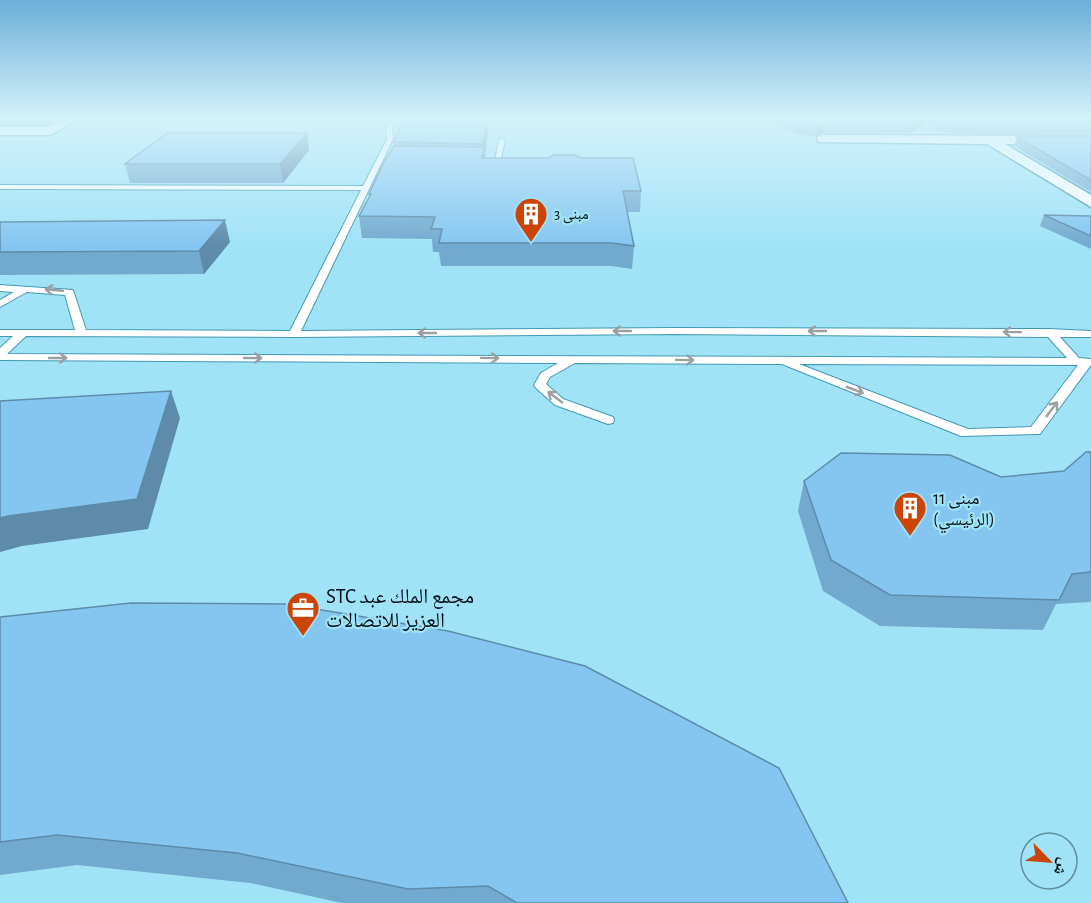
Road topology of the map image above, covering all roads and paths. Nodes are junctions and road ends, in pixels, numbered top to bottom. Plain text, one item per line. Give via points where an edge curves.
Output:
1 (377, 161) edge
2 (483, 161) edge
3 (498, 161) edge
4 (1024, 161) edge
5 (0, 187) edge
6 (365, 188) junction
7 (1091, 202) edge
8 (0, 288) edge
9 (25, 289) junction
10 (0, 304) edge
11 (1049, 332) junction
12 (0, 333) edge
13 (23, 333) junction
14 (81, 333) junction
15 (294, 334) junction
16 (1091, 334) edge
17 (0, 355) edge
18 (575, 359) junction
19 (781, 361) junction
20 (1084, 362) edge
21 (608, 420) dead end

1 - 6 lane
2 - 3 lane
4 - 7 street
5 - 6 lane
6 - 15 lane
8 - 9 lane
9 - 10 lane
14 -> 9 lane via 69,292
11 -> 15 lane
11 - 16 lane
11 - 20 lane
12 - 13 lane
13 - 14 lane
13 - 17 lane
14 - 15 lane
17 -> 18 lane
18 -> 19 lane
21 -> 18 lane via 559,402 540,385 545,375
19 - 20 lane
19 -> 20 lane via 966,433 1035,431

